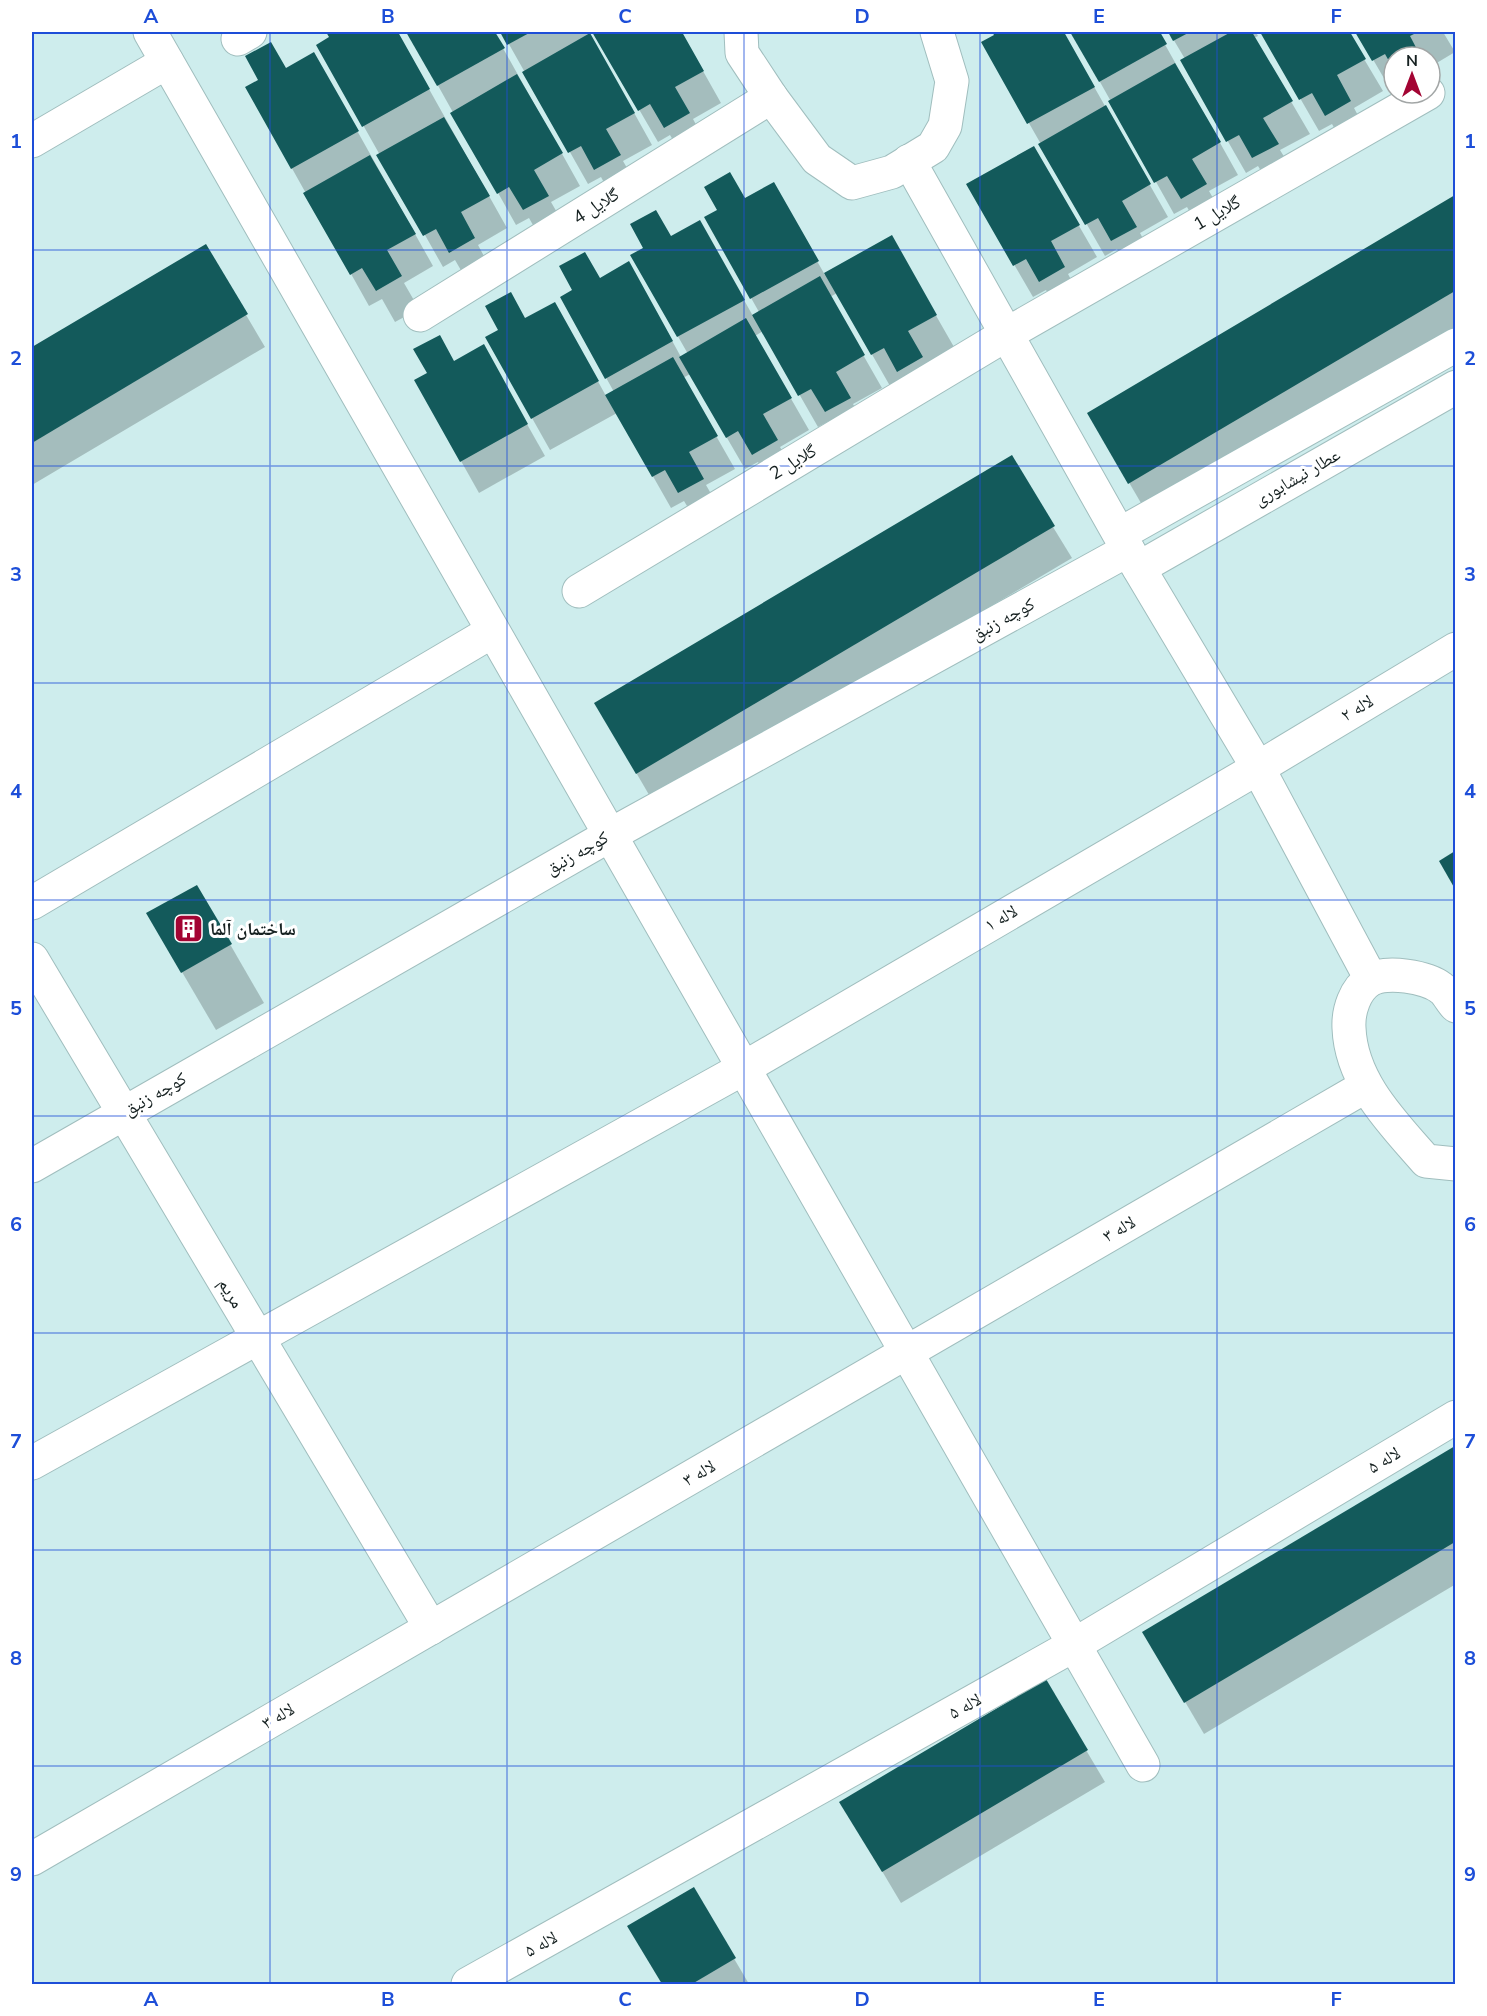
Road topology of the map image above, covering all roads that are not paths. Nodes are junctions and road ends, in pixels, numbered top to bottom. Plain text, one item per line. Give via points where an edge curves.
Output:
1 (150, 32) edge
2 (741, 32) edge
3 (937, 32) edge
4 (167, 62) junction
5 (771, 98) junction
6 (1406, 105) edge
7 (32, 141) edge
8 (909, 161) junction
9 (420, 315) dead end
10 (1007, 333) junction
11 (1455, 345) edge
12 (1455, 387) edge
13 (1129, 551) junction
14 (579, 591) dead end
15 (493, 631) junction
16 (1455, 649) edge
17 (1258, 768) junction
18 (610, 835) junction
19 (32, 903) edge
20 (32, 958) edge
21 (1371, 979) junction
22 (1455, 1006) edge
23 (744, 1068) junction
24 (1366, 1086) junction
25 (123, 1112) junction
26 (1455, 1164) edge
27 (32, 1166) edge
28 (258, 1338) junction
29 (907, 1352) junction
30 (1455, 1417) edge
31 (32, 1463) edge
32 (431, 1628) junction
33 (1074, 1645) junction
34 (1143, 1765) dead end
35 (32, 1859) edge
36 (468, 1984) edge

1 - 4 street
2 - 5 street via 742,53
3 - 8 street via 952,81 945,126 933,147
4 - 7 street
4 - 15 street
5 - 8 street via 817,159 852,183 892,172
5 - 9 street, گلایل 4
6 - 10 street, گلایل 1
8 - 10 street
10 - 13 street
10 - 14 street, گلایل 2
11 - 13 street
12 - 13 street, عطار نیشابوری
13 - 17 street
13 - 18 street, کوچه زنبق
15 - 18 street
15 - 19 street
16 - 17 street, لاله ۲
17 - 21 street
17 - 23 street, لاله ۱
18 - 23 street
18 - 25 street, کوچه زنبق
20 - 25 street, مریم
21 - 22 street via 1413,976 1441,988
21 - 24 street via 1355,994 1349,1028
23 - 28 street, لاله ۱
23 - 29 street
24 - 26 street via 1426,1161
24 - 29 street, لاله ۳
25 - 27 street, کوچه زنبق
25 - 28 street, مریم
28 - 31 street, لاله ۱
28 - 32 street, مریم
29 - 32 street, لاله ۳
29 - 33 street
30 - 33 street, لاله ۵
32 - 35 street, لاله ۳
33 - 34 street
33 - 36 street, لاله ۵

